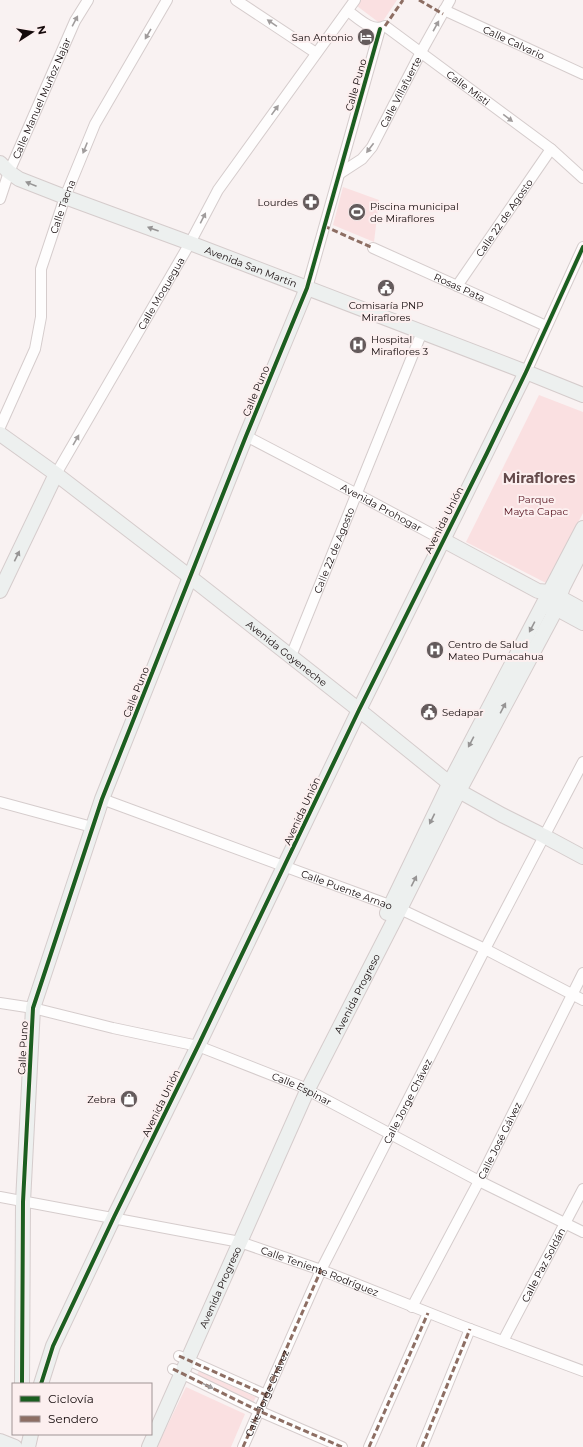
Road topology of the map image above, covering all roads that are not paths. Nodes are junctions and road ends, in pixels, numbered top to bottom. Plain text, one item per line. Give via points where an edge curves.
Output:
1 (88, 0) edge
2 (167, 0) edge
3 (236, 0) edge
4 (354, 0) edge
5 (450, 0) edge
6 (444, 10) junction
7 (348, 11) junction
8 (380, 29) junction
9 (421, 52) junction
10 (316, 53) junction
11 (583, 74) edge
12 (551, 149) junction
13 (5, 168) edge
14 (339, 174) junction
15 (583, 178) edge
16 (65, 197) junction
17 (0, 199) edge
18 (190, 243) junction
19 (583, 247) edge
20 (373, 248) dead end
21 (457, 286) junction
22 (307, 288) junction
23 (546, 326) junction
24 (422, 332) junction
25 (526, 372) junction
26 (583, 395) edge
27 (0, 427) edge
28 (0, 434) edge
29 (246, 436) junction
30 (56, 474) junction
31 (357, 494) junction
32 (583, 528) edge
33 (443, 540) junction
34 (583, 548) edge
35 (190, 577) junction
36 (0, 591) edge
37 (549, 598) junction
38 (583, 610) edge
39 (583, 623) edge
40 (291, 656) junction
41 (359, 710) junction
42 (583, 762) edge
43 (454, 788) junction
44 (102, 799) junction
45 (0, 802) edge
46 (92, 827) junction
47 (544, 836) junction
48 (583, 858) edge
49 (284, 866) junction
50 (396, 908) junction
51 (485, 949) junction
52 (583, 973) edge
53 (572, 994) junction
54 (583, 1000) edge
55 (0, 1003) edge
56 (33, 1008) junction
57 (198, 1046) junction
58 (303, 1088) junction
59 (391, 1135) junction
60 (479, 1181) junction
61 (583, 1189) edge
62 (0, 1197) edge
63 (23, 1202) junction
64 (114, 1218) junction
65 (566, 1223) junction
66 (583, 1232) edge
67 (235, 1241) junction
68 (321, 1270) junction
69 (412, 1307) junction
70 (428, 1313) junction
71 (470, 1329) junction
72 (503, 1341) junction
73 (183, 1357) junction
74 (583, 1370) edge
75 (177, 1372) junction
76 (22, 1383) edge
77 (41, 1383) edge
78 (266, 1395) junction
79 (259, 1411) junction
80 (152, 1418) edge
81 (24, 1435) edge
82 (31, 1435) edge
83 (145, 1435) edge
84 (0, 1441) edge
85 (15, 1447) edge
86 (27, 1447) edge
87 (139, 1447) edge
88 (149, 1447) edge
89 (242, 1447) edge
90 (342, 1447) edge
91 (369, 1447) edge
92 (422, 1447) edge

13 -> 1 street, Calle Manuel Muñoz Najar via 75,21
2 -> 16 street, Calle Tacna via 95,124
10 -> 3 street
4 - 7 street, Calle Moquegua
5 - 6 street, Calle Villafuerte
9 -> 6 street, Calle Villafuerte
6 - 11 street, Calle Calvario
7 - 8 street, Calle Misti via 372,28
7 - 10 street, Calle Moquegua
8 - 9 street, Calle Misti via 385,26
8 - 14 street, Calle Puno
9 -> 12 street, Calle Misti
9 -> 14 street, Calle Villafuerte via 372,147 362,159
18 -> 10 street, Calle Moquegua via 218,190
12 - 15 street, Calle Misti
12 - 21 street, Calle 22 de Agosto
16 -> 13 street, Avenida San Martín via 19,179
13 - 17 street, Calle Manuel Muñoz Najar
14 - 22 street, Calle Puno
18 -> 16 street, Avenida San Martín
16 - 27 street, Calle Tacna via 41,269 41,317 35,349
18 - 22 street, Avenida San Martín
30 -> 18 street, Calle Moquegua
19 - 23 street, Avenida Unión
20 - 21 street, Rosas Pata
21 - 23 street, Rosas Pata
22 - 24 street, Avenida San Martín
22 - 29 street, Calle Puno
23 - 25 street, Avenida Unión
24 - 25 street, Avenida San Martín
24 - 31 street, Calle 22 de Agosto
25 - 26 street, Avenida San Martín
25 - 33 street, Avenida Unión
28 - 30 street, Avenida Goyeneche
29 - 31 street, Avenida Prohogar
29 - 35 street, Calle Puno
30 - 35 street, Avenida Goyeneche
36 -> 30 street, Calle Moquegua
31 - 33 street, Avenida Prohogar
31 - 40 street, Calle 22 de Agosto
32 - 37 street, Avenida Progreso
33 - 37 street, Avenida Prohogar
33 - 41 street, Avenida Unión
34 - 37 street, Avenida Progreso via 563,587
35 - 40 street, Avenida Goyeneche
35 - 44 street, Calle Puno
37 - 38 street, Avenida Prohogar
37 - 39 street, Avenida Prohogar
37 - 43 street, Avenida Progreso via 548,624
40 - 41 street, Avenida Goyeneche
41 - 43 street, Avenida Goyeneche
41 - 49 street, Avenida Unión
42 - 47 street, Calle Jorge Chávez
43 - 47 street, Avenida Goyeneche
43 - 50 street, Avenida Progreso
44 - 46 street, Calle Puno
44 - 49 street, Calle Puente Arnao
45 - 46 street
46 - 56 street, Calle Puno
47 - 48 street, Avenida Goyeneche
47 - 51 street, Calle Jorge Chávez
49 - 50 street, Calle Puente Arnao
49 - 57 street, Avenida Unión
50 - 51 street, Calle Puente Arnao
50 - 58 street, Avenida Progreso
51 - 53 street, Calle Puente Arnao
51 - 59 street, Calle Jorge Chávez
52 - 53 street, Calle José Gálvez
53 - 54 street, Calle Puente Arnao
53 - 60 street, Calle José Gálvez
55 - 56 street, Calle Espinar
56 - 57 street, Calle Espinar
56 - 63 street, Calle Puno
57 - 58 street, Calle Espinar
57 - 64 street, Avenida Unión
58 - 59 street, Calle Espinar
58 - 67 street, Avenida Progreso
59 - 60 street, Calle Espinar
59 - 68 street, Calle Jorge Chávez
60 - 65 street, Calle Espinar
60 - 69 street, Calle José Gálvez
61 - 65 street, Calle Paz Soldán
62 - 63 street, Calle Teniente Rodríguez
63 - 64 street, Calle Teniente Rodríguez
63 - 76 street, Calle Puno
64 - 67 street, Calle Teniente Rodríguez
64 - 77 street, Avenida Unión via 53,1346
65 - 66 street, Calle Espinar
65 - 72 street, Calle Paz Soldán
67 - 68 street, Calle Teniente Rodríguez
67 - 73 street, Avenida Progreso
68 - 69 street, Calle Teniente Rodríguez
68 - 78 street, Calle Jorge Chávez
69 - 70 street, Calle Teniente Rodríguez
70 - 71 street, Calle Teniente Rodríguez
70 - 91 street
71 - 72 street, Calle Teniente Rodríguez
71 - 92 street
72 - 74 street, Calle Teniente Rodríguez
73 - 75 street, Avenida Progreso
73 - 78 street
75 -> 79 street
75 - 80 street, Avenida Progreso
75 - 88 street, Avenida Progreso
78 - 79 street, Calle Jorge Chávez
79 - 89 street, Calle Jorge Chávez
79 - 90 street
81 - 86 street
82 - 86 street
83 - 87 street
84 - 85 street

